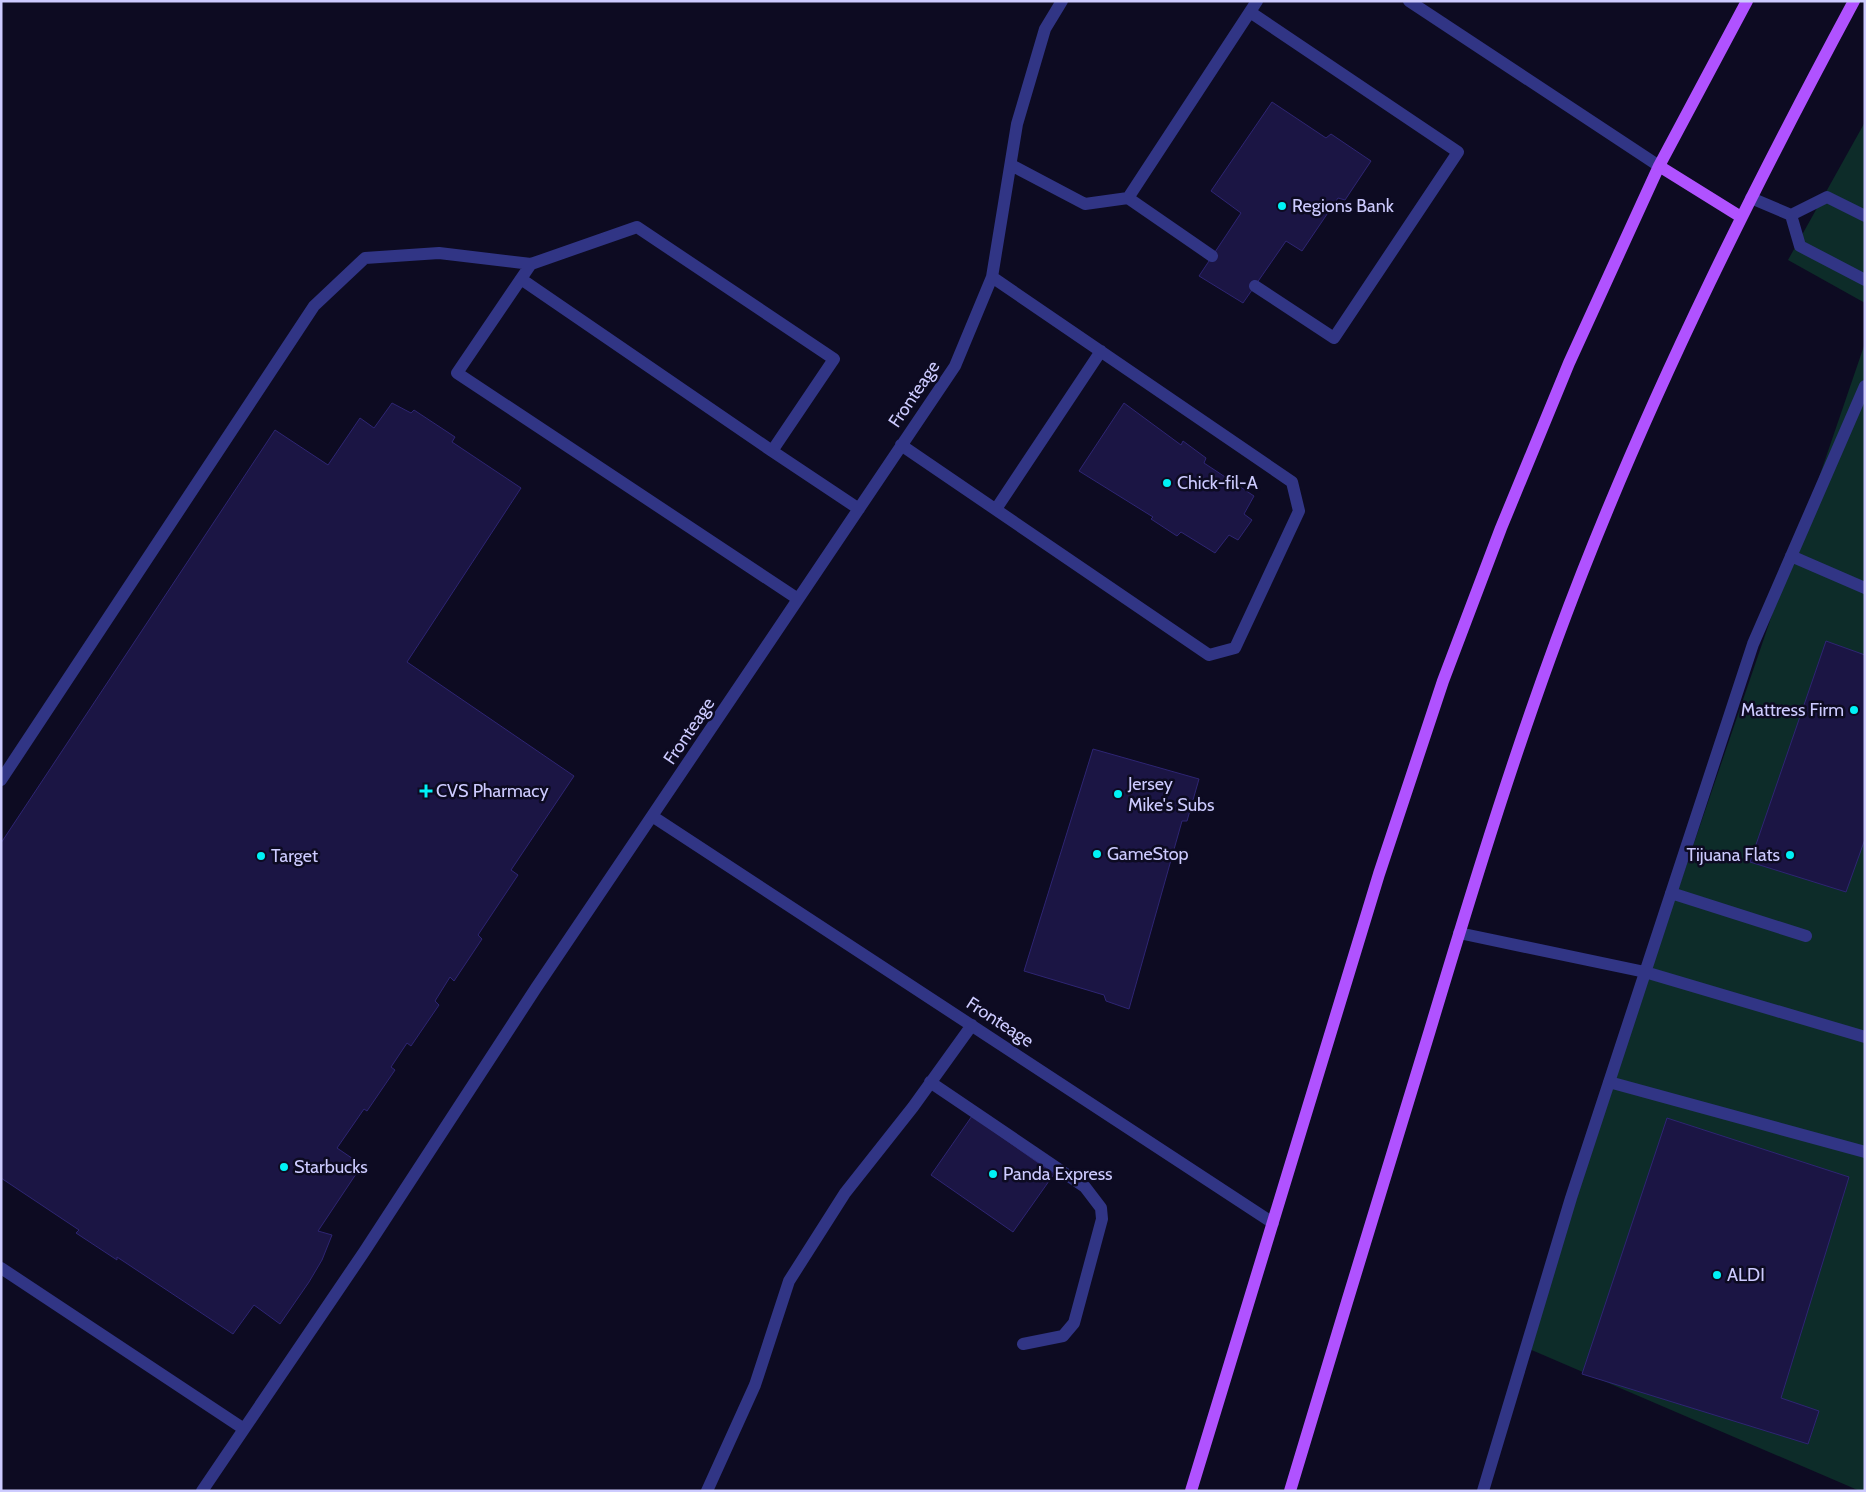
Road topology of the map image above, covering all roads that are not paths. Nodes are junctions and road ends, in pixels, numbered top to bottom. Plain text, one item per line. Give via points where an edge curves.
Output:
1 (1062, 1) edge
2 (1409, 1) edge
3 (1747, 1) edge
4 (1854, 1) edge
5 (1253, 6) edge
6 (1011, 165) junction
7 (1659, 166) junction
8 (1128, 198) junction
9 (1751, 198) junction
10 (1790, 215) junction
11 (1865, 216) edge
12 (1741, 217) junction
13 (1212, 256) dead end
14 (531, 264) junction
15 (992, 277) junction
16 (521, 279) junction
17 (1865, 280) edge
18 (1255, 286) dead end
19 (1101, 351) junction
20 (1865, 386) edge
21 (901, 445) junction
22 (772, 452) junction
23 (859, 509) junction
24 (996, 509) junction
25 (1791, 556) junction
26 (1865, 588) edge
27 (798, 599) junction
28 (1, 780) edge
29 (652, 816) junction
30 (1671, 893) junction
31 (1459, 933) junction
32 (1806, 936) dead end
33 (1645, 972) junction
34 (972, 1024) junction
35 (1865, 1037) edge
36 (930, 1082) junction
37 (1609, 1082) junction
38 (1865, 1152) edge
39 (1273, 1223) junction
40 (1, 1268) edge
41 (1023, 1344) dead end
42 (244, 1429) junction
43 (202, 1491) edge
44 (707, 1491) edge
45 (1191, 1491) edge
46 (1290, 1491) edge
47 (1483, 1491) edge

1 - 6 lane, Fronteage via 1045,29 1017,124
2 - 7 lane
3 - 7 main road
4 - 9 main road
5 - 8 lane
5 - 18 lane via 1458,152 1334,338
6 - 8 lane via 1085,204
6 - 15 lane, Fronteage
7 - 12 main road
7 - 39 main road via 1569,363 1501,528 1444,681 1379,874
8 - 13 lane
9 - 10 lane
9 - 12 main road
10 - 11 lane via 1827,197
10 - 17 lane via 1800,246
12 - 31 main road via 1652,408 1582,573 1528,722
14 - 16 lane
14 - 22 lane via 637,227 834,359
14 - 28 lane via 440,253 365,258 314,306
15 - 19 lane
15 - 21 lane, Fronteage via 955,366
16 - 22 lane
16 - 27 lane via 457,373
19 - 24 lane
19 - 24 lane via 1292,482 1299,511 1235,648 1209,655
20 - 25 lane
21 - 23 lane, Fronteage
21 - 24 lane
22 - 23 lane
23 - 27 lane, Fronteage
25 - 26 lane
25 - 30 lane via 1753,644
27 - 29 lane, Fronteage
29 - 34 lane, Fronteage
29 - 42 lane
30 - 32 lane
30 - 33 lane
31 - 33 lane
31 - 46 main road
33 - 35 lane
33 - 37 lane
34 - 36 lane
34 - 39 lane, Fronteage
36 - 41 lane via 1085,1187 1101,1208 1102,1219 1074,1324 1063,1336
36 - 44 lane via 845,1193 789,1281 755,1385
37 - 38 lane
37 - 47 lane
39 - 45 main road
40 - 42 lane
42 - 43 lane

